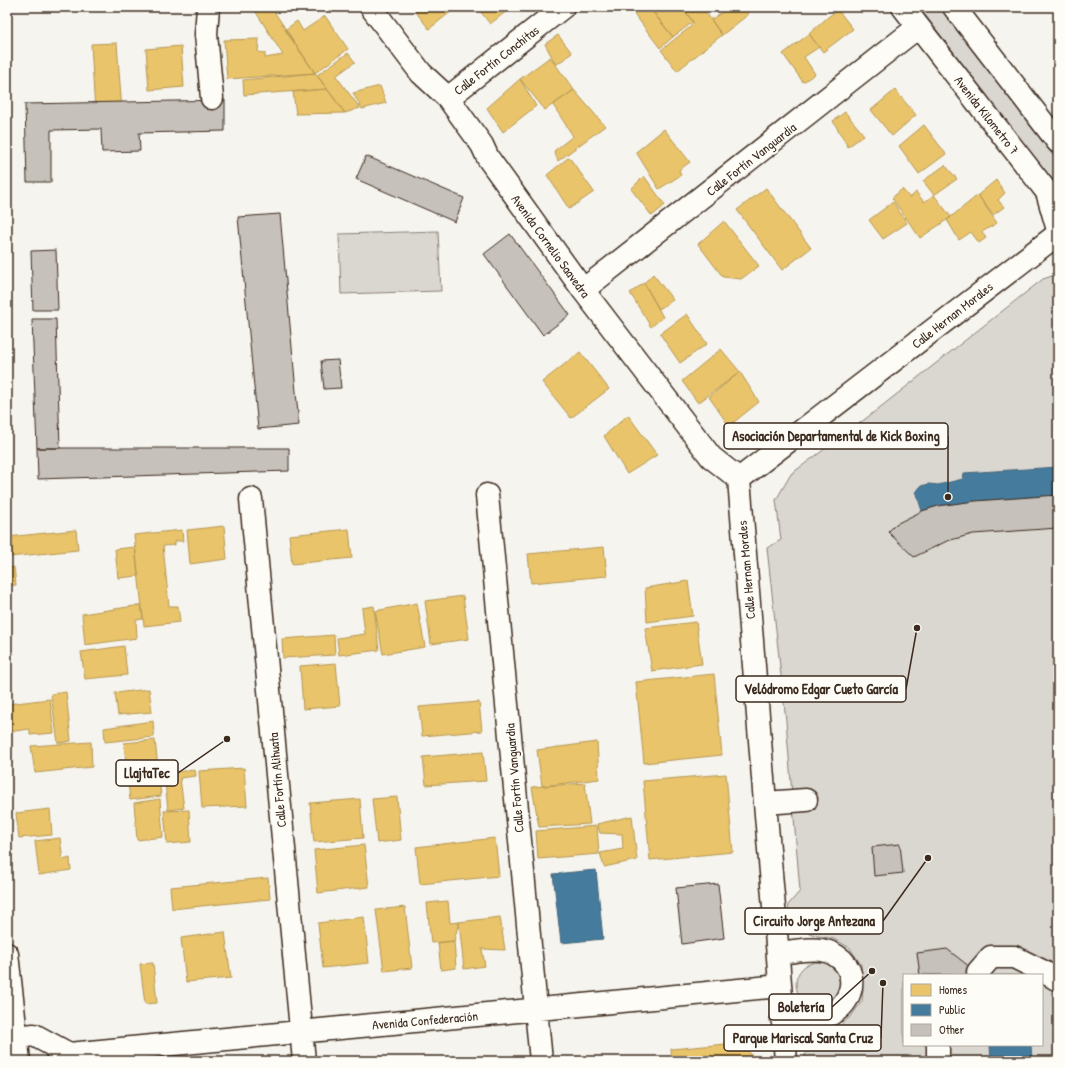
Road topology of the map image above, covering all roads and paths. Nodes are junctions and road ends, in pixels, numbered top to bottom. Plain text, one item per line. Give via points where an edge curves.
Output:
1 (208, 7) edge
2 (371, 7) edge
3 (563, 7) edge
4 (902, 7) edge
5 (959, 9) edge
6 (918, 28) junction
7 (212, 98) dead end
8 (448, 98) junction
9 (1058, 142) edge
10 (1058, 230) edge
11 (1058, 234) edge
12 (583, 290) junction
13 (739, 479) junction
14 (487, 495) dead end
15 (251, 499) dead end
16 (806, 800) dead end
17 (764, 803) junction
18 (778, 953) junction
19 (7, 954) edge
20 (978, 972) dead end
21 (1058, 980) edge
22 (780, 986) junction
23 (536, 1009) junction
24 (782, 1019) junction
25 (301, 1031) junction
26 (12, 1037) edge
27 (938, 1046) edge
28 (63, 1057) edge
29 (19, 1061) edge
30 (304, 1061) edge
31 (541, 1061) edge
32 (786, 1061) edge
33 (938, 1061) edge

1 - 7 street via 206,34
2 - 8 street, Avenida Cornelio Saavedra via 421,74
3 - 8 street, Calle Fortín Conchitas
4 - 6 street, Avenida Kilometro 7
5 - 9 street
6 - 10 street, Avenida Kilometro 7 via 1047,192
6 - 12 street, Calle Fortín Vanguardia
8 - 12 street, Avenida Cornelio Saavedra
11 - 13 street, Calle Hernan Morales
12 - 13 street, Avenida Cornelio Saavedra via 711,457
13 - 17 street, Calle Hernan Morales
14 - 23 street, Calle Fortín Vanguardia
15 - 25 street, Calle Fortín Alihuata
16 - 17 street
17 - 18 street, Calle Hernan Morales
18 - 22 street, Calle Hernan Morales
18 - 24 street via 826,950 845,964 851,975 847,999 840,1008 829,1015
19 - 26 street
20 - 21 street via 991,957 1014,957
22 - 23 street, Avenida Confederación
22 - 24 street, Calle Hernan Morales
23 - 25 street, Avenida Confederación
23 - 31 street, Calle Fortín Vanguardia
24 - 32 street, Calle Hernan Morales
25 - 28 street, Avenida Confederación
25 - 30 street, Calle Fortín Alihuata
26 - 28 street, Avenida Confederación via 34,1036
26 - 29 street
27 - 33 street

